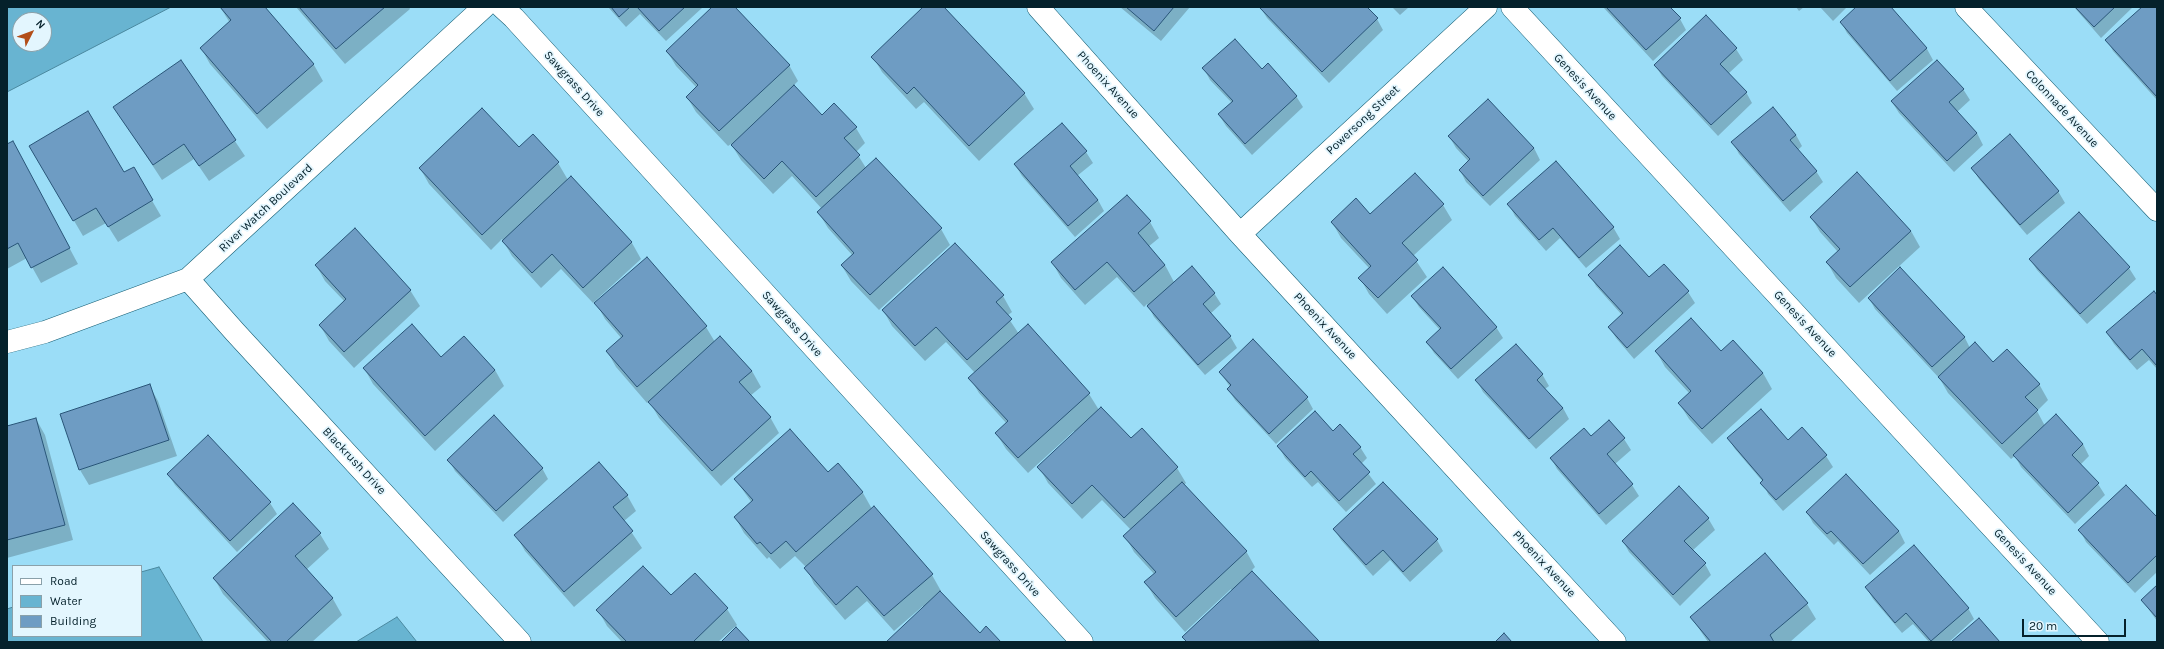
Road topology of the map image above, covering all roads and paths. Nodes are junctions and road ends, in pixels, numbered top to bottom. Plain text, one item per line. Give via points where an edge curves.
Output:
1 (484, 7) edge
2 (502, 7) edge
3 (1038, 7) edge
4 (1486, 7) edge
5 (1512, 7) edge
6 (1966, 7) edge
7 (2157, 210) edge
8 (1240, 234) junction
9 (188, 279) junction
10 (7, 342) edge
11 (520, 642) edge
12 (1082, 642) edge
13 (1616, 642) edge
14 (2098, 642) edge

1 - 9 street, River Watch Boulevard
2 - 12 street, Sawgrass Drive
3 - 8 street, Phoenix Avenue
4 - 8 street, Powersong Street
5 - 14 street, Genesis Avenue
6 - 7 street, Colonnade Avenue
8 - 13 street, Phoenix Avenue
9 - 10 street, River Watch Boulevard via 45,332
9 - 11 street, Blackrush Drive

